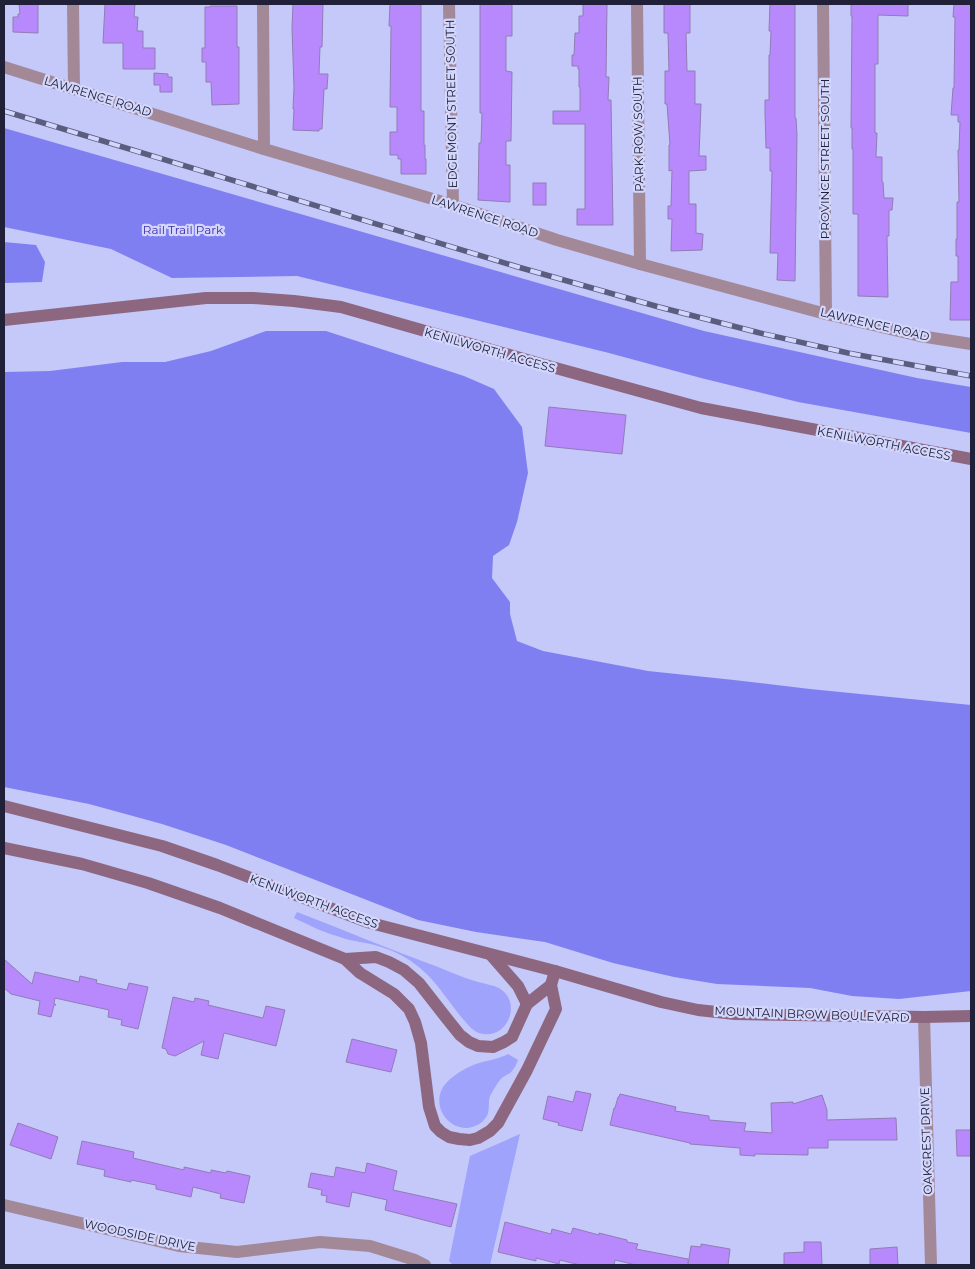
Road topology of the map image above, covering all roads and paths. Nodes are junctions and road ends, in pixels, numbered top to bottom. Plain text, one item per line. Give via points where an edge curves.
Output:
1 (73, 4) edge
2 (263, 4) edge
3 (450, 4) edge
4 (637, 4) edge
5 (823, 4) edge
6 (4, 67) edge
7 (74, 89) junction
8 (264, 149) junction
9 (453, 205) junction
10 (640, 264) junction
11 (826, 314) junction
12 (4, 320) edge
13 (971, 344) edge
14 (971, 459) edge
15 (4, 806) edge
16 (4, 848) edge
17 (491, 955) junction
18 (345, 959) junction
19 (555, 971) junction
20 (552, 985) junction
21 (625, 992) joint
22 (527, 1004) junction
23 (971, 1016) edge
24 (924, 1017) junction
25 (4, 1205) edge
26 (425, 1265) edge
27 (931, 1265) edge

1 - 7 street
2 - 8 street
3 - 9 street, EDGEMONT STREET SOUTH
4 - 10 street, PARK ROW SOUTH
5 - 11 street, PROVINCE STREET SOUTH
6 - 7 street, LAWRENCE ROAD
7 - 8 street, LAWRENCE ROAD
8 - 9 street, LAWRENCE ROAD
9 - 10 street, LAWRENCE ROAD
10 - 11 street, LAWRENCE ROAD
11 - 13 street, LAWRENCE ROAD
12 - 14 main road, KENILWORTH ACCESS via 206,298 253,298 341,307 701,408
15 - 17 main road, KENILWORTH ACCESS via 162,846 367,922
16 - 18 main road via 82,864 148,883 220,908
17 - 19 main road, KENILWORTH ACCESS
17 - 22 main road via 518,986
18 - 20 main road via 360,973 394,994 409,1009 420,1038 431,1117 441,1132 459,1140 478,1138 498,1123 556,1008
18 - 22 main road via 376,957 404,970 420,983 460,1035 478,1046 493,1047 512,1037
19 - 20 main road
19 - 21 main road, KENILWORTH ACCESS
20 - 22 main road
21 - 24 main road, MOUNTAIN BROW BOULEVARD via 698,1010 734,1014
23 - 24 main road, MOUNTAIN BROW BOULEVARD
24 - 27 street, OAKCREST DRIVE
25 - 26 street, WOODSIDE DRIVE via 179,1246 237,1252 320,1242 370,1246

